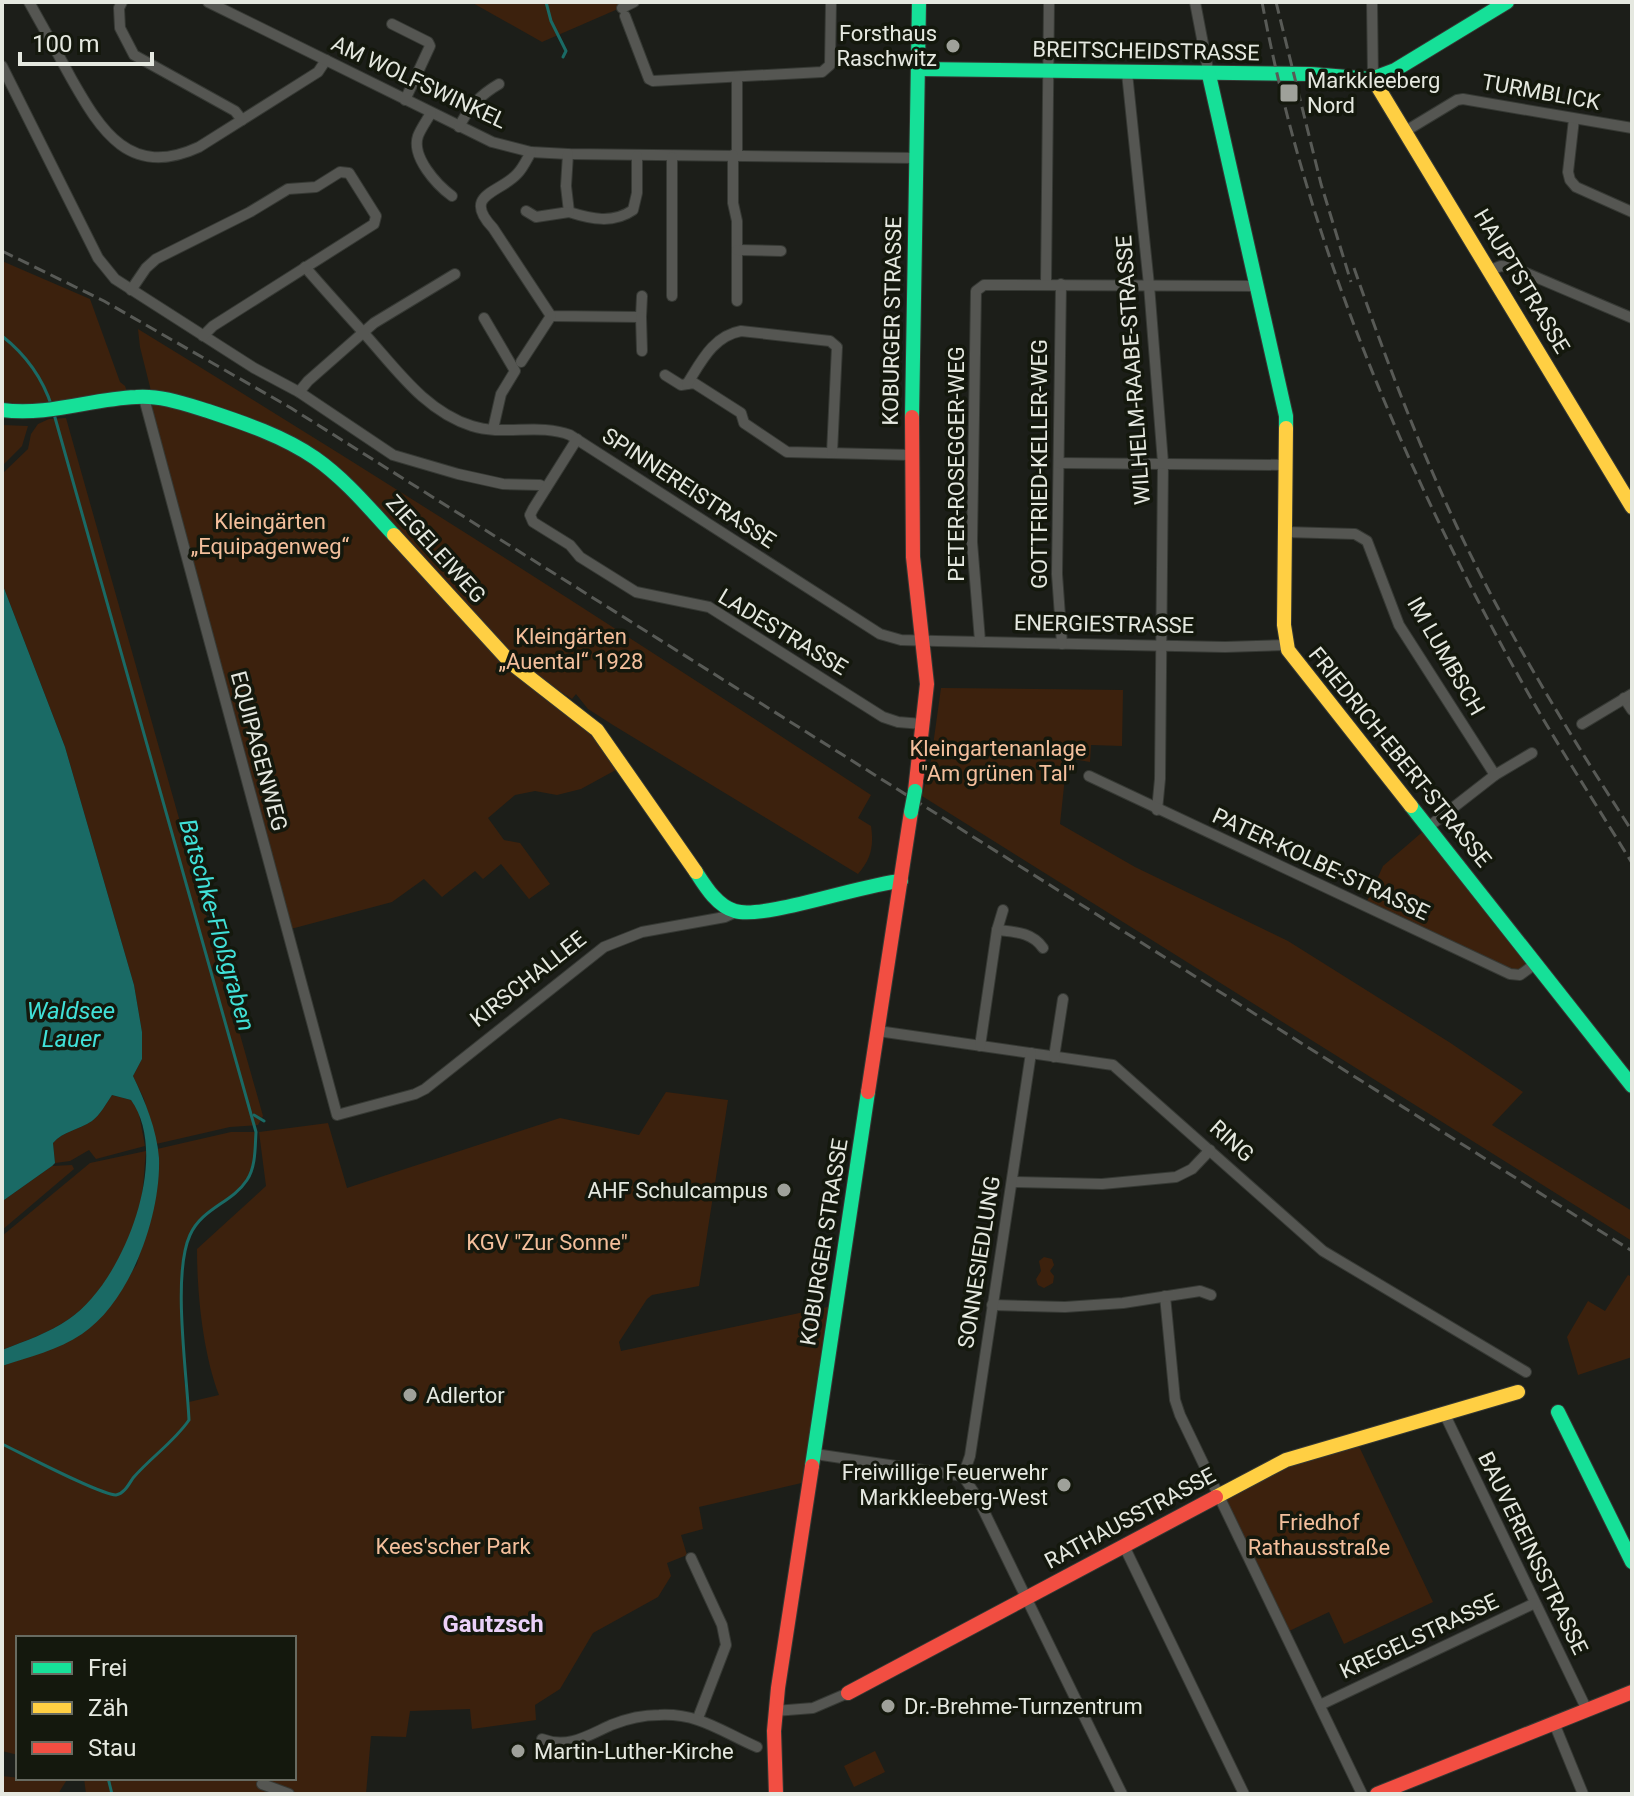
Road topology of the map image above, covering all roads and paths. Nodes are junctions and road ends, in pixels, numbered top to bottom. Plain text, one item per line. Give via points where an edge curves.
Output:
1 (29, 2) edge
2 (122, 2) edge
3 (208, 2) edge
4 (634, 2) edge
5 (831, 2) edge
6 (919, 2) edge
7 (1049, 2) edge
8 (1195, 2) edge
9 (1372, 2) edge
10 (1507, 2) edge
11 (392, 24) dead end
12 (326, 60) junction
13 (2, 66) edge
14 (918, 69) junction
15 (1395, 70) junction
16 (1048, 71) junction
17 (1127, 73) junction
18 (1209, 75) junction
19 (737, 77) junction
20 (1373, 79) junction
21 (499, 84) dead end
22 (405, 100) junction
23 (1389, 107) junction
24 (431, 113) junction
25 (1574, 119) junction
26 (242, 120) junction
27 (459, 127) junction
28 (1632, 128) edge
29 (1404, 132) junction
30 (531, 152) junction
31 (568, 154) junction
32 (637, 156) junction
33 (735, 156) junction
34 (672, 157) junction
35 (917, 158) junction
36 (452, 196) dead end
37 (526, 211) dead end
38 (569, 212) junction
39 (1632, 212) edge
40 (737, 250) junction
41 (781, 251) dead end
42 (305, 267) junction
43 (1490, 270) junction
44 (455, 274) dead end
45 (1046, 284) junction
46 (1061, 284) junction
47 (1149, 285) junction
48 (1257, 286) junction
49 (131, 290) junction
50 (642, 296) dead end
51 (672, 296) dead end
52 (737, 301) dead end
53 (551, 316) junction
54 (641, 317) junction
55 (484, 318) dead end
56 (1632, 318) edge
57 (362, 331) junction
58 (203, 336) junction
59 (642, 351) dead end
60 (521, 362) dead end
61 (665, 375) dead end
62 (687, 384) junction
63 (299, 392) junction
64 (147, 397) junction
65 (2, 410) edge
66 (493, 429) junction
67 (577, 439) junction
68 (832, 453) junction
69 (911, 455) junction
70 (1059, 463) junction
71 (1163, 463) junction
72 (1286, 465) junction
73 (546, 488) junction
74 (1632, 507) edge
75 (1285, 532) junction
76 (920, 641) junction
77 (980, 641) junction
78 (1062, 644) junction
79 (1161, 645) junction
80 (1286, 645) junction
81 (1628, 696) edge
82 (1632, 710) edge
83 (922, 724) junction
84 (1582, 724) dead end
85 (1532, 753) dead end
86 (1495, 775) junction
87 (1089, 776) dead end
88 (1157, 810) junction
89 (1427, 828) junction
90 (901, 881) junction
91 (1003, 910) dead end
92 (736, 912) junction
93 (997, 930) junction
94 (1043, 948) dead end
95 (1535, 964) junction
96 (1063, 999) dead end
97 (878, 1031) junction
98 (980, 1046) junction
99 (1031, 1053) junction
100 (1054, 1057) junction
101 (1632, 1086) edge
102 (337, 1115) joint
103 (1210, 1150) junction
104 (1012, 1182) junction
105 (1211, 1295) dead end
106 (1165, 1296) junction
107 (992, 1305) junction
108 (1526, 1372) dead end
109 (1518, 1392) dead end
110 (1558, 1412) dead end
111 (1444, 1413) junction
112 (815, 1454) junction
113 (963, 1476) junction
114 (1218, 1496) junction
115 (1124, 1546) junction
116 (691, 1558) dead end
117 (1632, 1562) edge
118 (1026, 1598) junction
119 (1535, 1603) junction
120 (1632, 1692) edge
121 (848, 1693) joint
122 (1320, 1705) junction
123 (1587, 1710) junction
124 (775, 1711) junction
125 (698, 1718) junction
126 (1554, 1723) junction
127 (542, 1739) dead end
128 (757, 1747) dead end
129 (262, 1784) dead end
130 (289, 1794) edge
131 (776, 1794) edge
132 (1122, 1794) edge
133 (1244, 1794) edge
134 (1362, 1794) edge
135 (1377, 1794) edge
136 (1583, 1794) edge

1 - 26 street via 99,126 121,146 162,157 183,154
2 - 26 street via 120,28 134,55 235,111
3 - 12 street, AM WOLFSWINKEL
4 - 19 street via 624,12 649,79
5 - 19 street via 830,65 822,72
6 - 14 main road, KOBURGER STRASSE
7 - 16 street
8 - 18 street
9 - 20 street
10 - 15 main road
11 - 22 street via 430,46
12 - 22 street, AM WOLFSWINKEL
12 - 26 street via 318,72
13 - 49 street via 98,258
14 - 16 main road, BREITSCHEIDSTRASSE
14 - 35 main road, KOBURGER STRASSE
15 - 20 main road
15 - 23 main road
16 - 17 main road, BREITSCHEIDSTRASSE
16 - 45 street
17 - 18 main road, BREITSCHEIDSTRASSE
17 - 47 street, WILHELM-RAABE-STRASSE
18 - 20 main road, BREITSCHEIDSTRASSE
18 - 48 main road, FRIEDRICH-EBERT-STRASSE
19 - 33 street
20 - 23 main road, HAUPTSTRASSE
21 - 27 street via 482,94
22 - 24 street, AM WOLFSWINKEL
23 - 29 main road, HAUPTSTRASSE
24 - 27 street, AM WOLFSWINKEL
24 - 36 street via 417,148 439,186
25 - 28 street, TURMBLICK
25 - 29 street, TURMBLICK via 1463,99
25 - 39 street via 1570,180
27 - 30 street, AM WOLFSWINKEL
29 - 43 main road, HAUPTSTRASSE
30 - 31 street, AM WOLFSWINKEL
30 - 53 street via 519,172 481,204 483,217
31 - 32 street, AM WOLFSWINKEL
31 - 38 street
32 - 34 street, AM WOLFSWINKEL
32 - 38 street via 633,210 622,218 601,220
33 - 34 street, AM WOLFSWINKEL
33 - 35 street, AM WOLFSWINKEL
33 - 40 street
34 - 51 street
35 - 69 main road, KOBURGER STRASSE
37 - 38 street via 536,217
40 - 41 street
40 - 52 street
42 - 49 street via 377,220 345,171 316,187 288,189 156,259
42 - 57 street
42 - 58 street
43 - 56 street via 1512,267
43 - 74 main road, HAUPTSTRASSE
44 - 57 street
45 - 46 street
45 - 77 street, PETER-ROSEGGER-WEG via 984,285 976,291 972,542
46 - 47 street
46 - 70 street, GOTTFRIED-KELLER-WEG
47 - 48 street
47 - 71 street, WILHELM-RAABE-STRASSE
48 - 72 main road, FRIEDRICH-EBERT-STRASSE via 1285,406
49 - 58 street
50 - 54 street
53 - 54 street
53 - 60 street
54 - 59 street
55 - 66 street via 515,371 501,394
57 - 63 street
57 - 66 street via 422,398 453,418
58 - 63 street
61 - 62 street
62 - 68 street via 694,383 741,413 744,423 787,452
62 - 68 street via 713,345 732,332 830,341 837,347
63 - 73 street via 393,455 503,484
64 - 65 main road, ZIEGELEIWEG via 54,412
64 - 92 main road, ZIEGELEIWEG via 282,440 348,485 511,663 597,730 709,891
64 - 102 street, EQUIPAGENWEG
66 - 67 street via 561,431
67 - 73 street, SPINNEREISTRASSE
67 - 76 street, SPINNEREISTRASSE via 880,634
68 - 69 street
69 - 76 main road, KOBURGER STRASSE
70 - 71 street
70 - 78 street, GOTTFRIED-KELLER-WEG
71 - 72 street
71 - 79 street, WILHELM-RAABE-STRASSE
72 - 75 main road, FRIEDRICH-EBERT-STRASSE
73 - 83 street, LADESTRASSE via 530,515 533,522 580,557 636,592 709,607 883,717
75 - 80 main road, FRIEDRICH-EBERT-STRASSE
75 - 86 street, IM LUMBSCH via 1355,534 1367,541 1399,625
76 - 77 street, ENERGIESTRASSE
76 - 83 main road, KOBURGER STRASSE
77 - 78 street, ENERGIESTRASSE
78 - 79 street, ENERGIESTRASSE
79 - 80 street, ENERGIESTRASSE
79 - 88 street, WILHELM-RAABE-STRASSE
80 - 89 main road, FRIEDRICH-EBERT-STRASSE
81 - 82 street
81 - 84 street
83 - 90 main road, KOBURGER STRASSE, bridge
85 - 86 street
86 - 89 street
87 - 88 street, PATER-KOLBE-STRASSE
88 - 95 street, PATER-KOLBE-STRASSE via 1510,974 1519,976
89 - 95 main road, FRIEDRICH-EBERT-STRASSE
90 - 92 main road, KIRSCHALLEE
90 - 97 main road, KOBURGER STRASSE
91 - 93 street
92 - 102 street, KIRSCHALLEE via 642,932 604,947 425,1089
93 - 94 street via 1025,933
93 - 98 street
95 - 101 main road, FRIEDRICH-EBERT-STRASSE
96 - 100 street
97 - 98 street, RING
97 - 112 main road, KOBURGER STRASSE
98 - 99 street, RING
99 - 100 street, RING
99 - 104 street, SONNESIEDLUNG
100 - 103 street, RING via 1113,1065
103 - 104 street via 1176,1177 1102,1184
103 - 108 street, RING via 1323,1251
104 - 107 street, SONNESIEDLUNG
105 - 106 street via 1200,1291
106 - 107 street via 1065,1307
106 - 114 street via 1175,1400
107 - 113 street, SONNESIEDLUNG
109 - 111 main road, RATHAUSSTRASSE
110 - 117 main road
111 - 114 main road, RATHAUSSTRASSE via 1307,1452
111 - 119 street, BAUVEREINSSTRASSE
112 - 113 street
112 - 124 main road, KOBURGER STRASSE
113 - 118 street
114 - 115 main road, RATHAUSSTRASSE
114 - 122 street
115 - 118 main road, RATHAUSSTRASSE
115 - 133 street
116 - 125 street via 726,1645
118 - 121 main road, RATHAUSSTRASSE
118 - 132 street
119 - 122 street, KREGELSTRASSE
119 - 123 street, BAUVEREINSSTRASSE
120 - 123 main road
121 - 124 street, RATHAUSSTRASSE via 813,1708
122 - 134 street
123 - 126 main road
124 - 131 main road, KOBURGER STRASSE
125 - 127 street via 637,1717 585,1738 556,1744
125 - 128 street
126 - 135 main road
126 - 136 street
129 - 130 street

